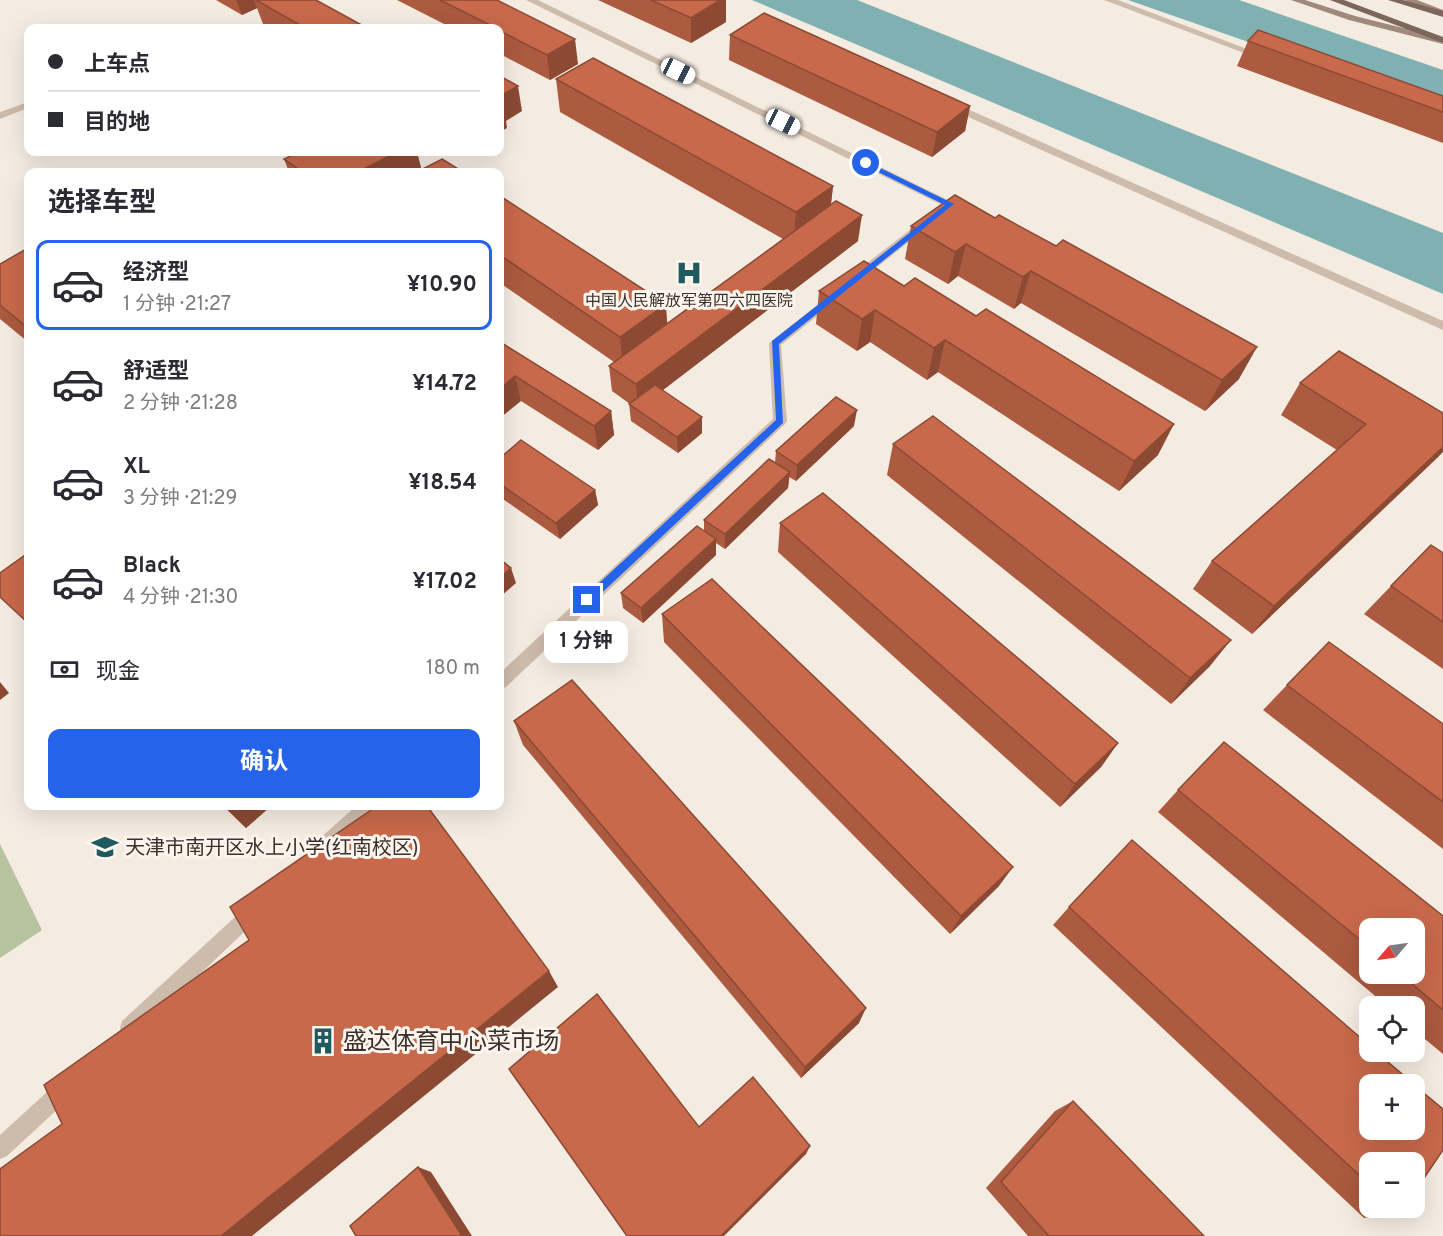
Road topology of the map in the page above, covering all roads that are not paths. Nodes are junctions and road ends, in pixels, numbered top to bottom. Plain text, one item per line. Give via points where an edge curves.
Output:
1 (531, 0) edge
2 (1109, 0) edge
3 (1296, 0) edge
4 (1335, 0) edge
5 (1393, 0) edge
6 (1409, 0) edge
7 (1443, 14) edge
8 (1443, 40) edge
9 (1269, 59) edge
10 (938, 100) edge
11 (24, 107) edge
12 (0, 116) edge
13 (1443, 326) edge
14 (504, 678) edge
15 (363, 810) edge
16 (309, 860) edge
17 (266, 900) edge
18 (120, 1037) edge
19 (77, 1077) edge
20 (0, 1149) edge

1 - 14 street via 950,204 775,343 780,421
2 - 9 street
3 - 8 street
4 - 8 main road
5 - 7 main road
6 - 7 street
10 - 13 street
11 - 12 street
15 - 16 street
17 - 18 street
19 - 20 street

